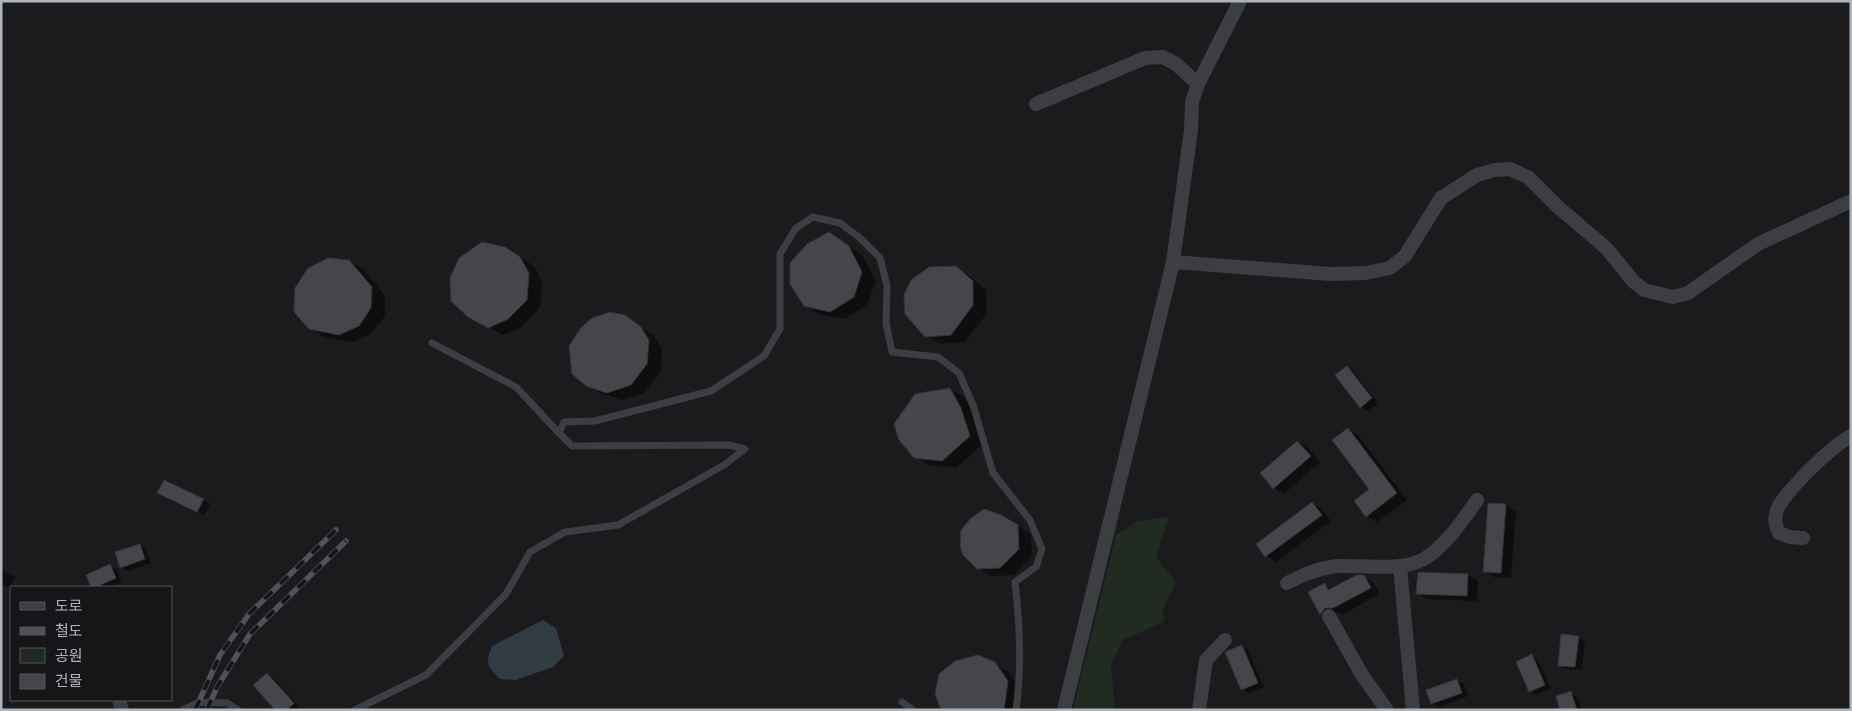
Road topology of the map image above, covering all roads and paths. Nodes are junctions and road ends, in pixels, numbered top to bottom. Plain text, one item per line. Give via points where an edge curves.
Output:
1 (1240, 1) edge
2 (1198, 84) junction
3 (1036, 104) dead end
4 (1851, 201) edge
5 (1173, 262) junction
6 (432, 343) dead end
7 (559, 433) junction
8 (1851, 436) edge
9 (1476, 500) dead end
10 (1803, 538) dead end
11 (1400, 567) junction
12 (1287, 583) dead end
13 (1329, 616) dead end
14 (1225, 640) dead end
15 (902, 702) dead end
16 (183, 710) edge
17 (238, 710) edge
18 (355, 710) edge
19 (913, 710) edge
20 (1016, 710) edge
21 (1064, 710) edge
22 (1198, 710) edge
23 (1386, 710) edge
24 (1413, 710) edge

1 - 2 street
2 - 3 street via 1163,57 1145,58
2 - 5 street via 1192,102
4 - 5 street via 1758,244 1688,293 1673,297 1644,290 1632,281 1598,240 1528,178 1510,169 1477,175 1441,198 1405,256 1390,268 1366,273 1331,274
5 - 21 street
6 - 7 lane via 516,387
7 - 18 lane via 572,446 729,445 745,449 724,465 618,525 565,532 530,552 506,594 426,675
7 - 20 lane via 564,422 595,421 711,391 764,356 780,329 780,254 796,228 813,217 840,223 880,258 888,285 886,323 892,352 938,357 959,373 973,405 993,473 1030,520 1042,549 1036,567 1015,582 1019,615
8 - 10 street via 1802,477 1777,511 1775,523 1778,533
9 - 11 street via 1438,548 1420,561
11 - 12 street via 1336,566 1314,570
11 - 24 street
13 - 23 street
14 - 22 street via 1206,660
15 - 19 lane
16 - 17 lane via 198,702 227,703

